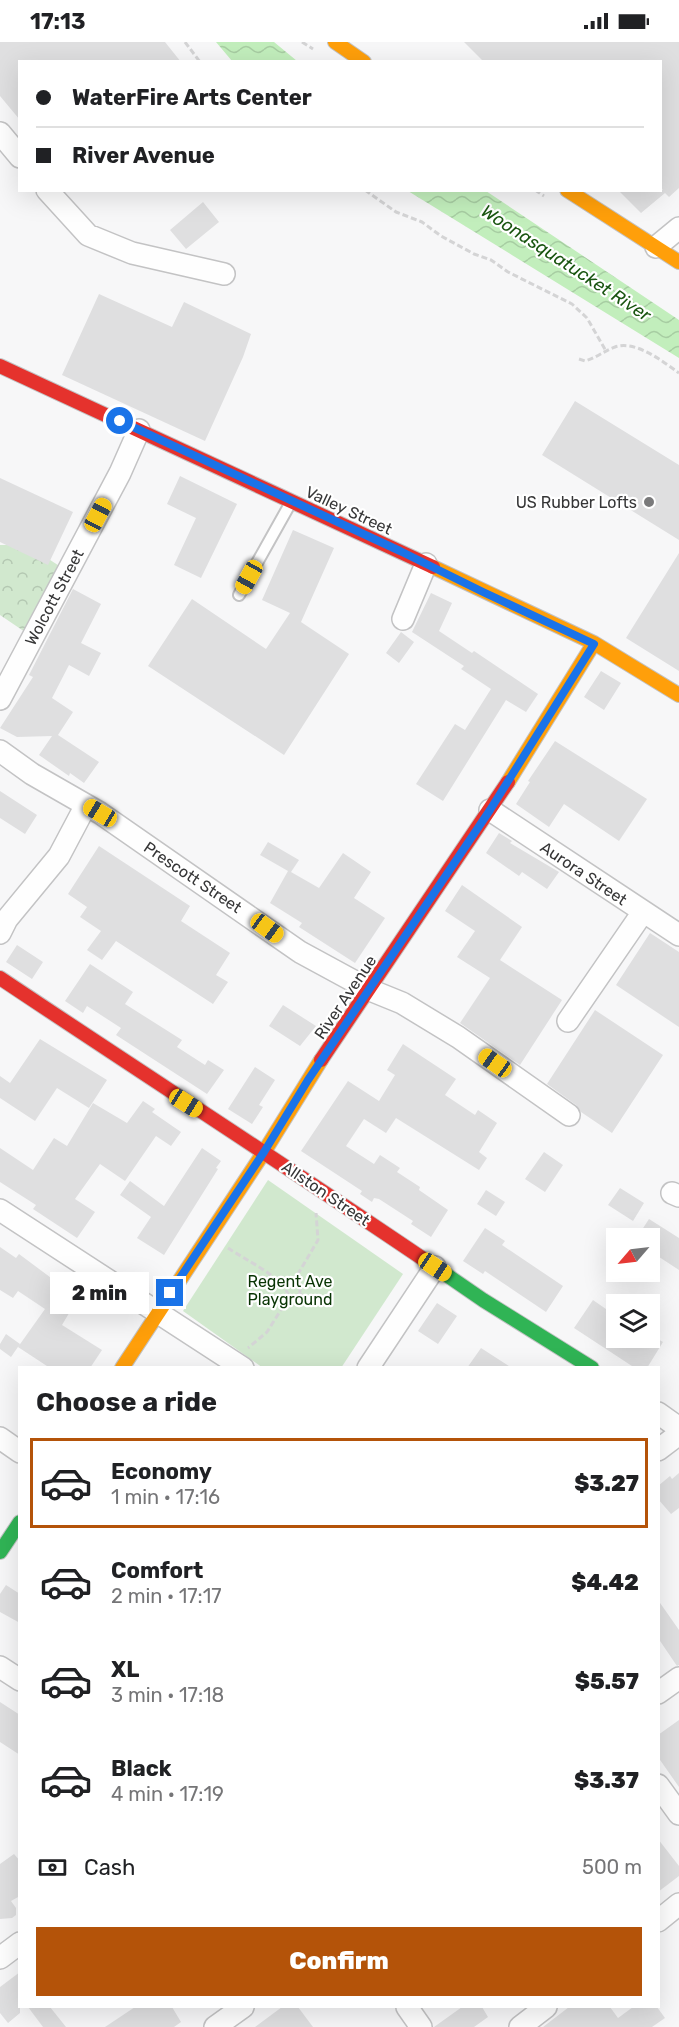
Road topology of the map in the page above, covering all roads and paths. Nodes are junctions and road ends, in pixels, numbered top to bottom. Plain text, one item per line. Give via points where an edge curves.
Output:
1 (184, 42) edge
2 (335, 42) edge
3 (198, 60) edge
4 (361, 60) edge
5 (0, 134) edge
6 (18, 155) edge
7 (49, 192) edge
8 (368, 192) edge
9 (570, 192) edge
10 (679, 228) edge
11 (656, 247) junction
12 (679, 262) edge
13 (224, 274) dead end
14 (606, 351) junction
15 (579, 359) dead end
16 (0, 366) edge
17 (679, 373) edge
18 (139, 430) junction
19 (292, 501) junction
20 (426, 564) junction
21 (239, 595) dead end
22 (403, 619) dead end
23 (594, 644) junction
24 (679, 695) edge
25 (0, 699) edge
26 (0, 751) edge
27 (86, 805) junction
28 (490, 810) junction
29 (643, 912) junction
30 (0, 933) edge
31 (679, 935) edge
32 (0, 978) edge
33 (370, 990) junction
34 (567, 1021) dead end
35 (569, 1115) dead end
36 (264, 1152) junction
37 (0, 1210) edge
38 (316, 1213) dead end
39 (208, 1236) junction
40 (435, 1267) junction
41 (294, 1279) junction
42 (283, 1284) junction
43 (300, 1294) junction
44 (289, 1297) junction
45 (314, 1302) dead end
46 (157, 1313) junction
47 (242, 1358) edge
48 (123, 1366) edge
49 (369, 1366) edge
50 (589, 1366) edge
51 (660, 1414) edge
52 (679, 1428) edge
53 (679, 1434) edge
54 (0, 1438) edge
55 (660, 1448) edge
56 (18, 1451) edge
57 (18, 1525) edge
58 (0, 1552) edge
59 (0, 1667) edge
60 (679, 1678) edge
61 (18, 1679) edge
62 (660, 1692) edge
63 (660, 1788) edge
64 (679, 1814) edge
65 (679, 1904) edge
66 (660, 1919) edge
67 (18, 1944) edge
68 (0, 1958) edge
69 (242, 2008) edge
70 (408, 2008) edge
71 (545, 2008) edge
72 (215, 2027) edge
73 (421, 2027) edge
74 (520, 2027) edge

1 - 3 path
2 - 4 street
5 - 6 street
7 - 13 street via 88,235 132,253
8 - 14 path via 396,212 422,222 508,273 572,304 587,318
9 - 11 street
10 - 11 street
11 - 12 street
14 - 15 path via 585,361
14 - 17 path via 633,346
16 - 18 street, Valley Street
18 - 19 street, Valley Street
18 - 25 street, Wolcott Street
19 - 20 street, Valley Street
19 - 21 lane
20 - 22 street
20 - 23 street, Valley Street
23 - 24 street, Valley Street
23 - 28 street, River Avenue
26 - 27 street, Prescott Street
27 - 30 street via 59,856
27 - 33 street, Prescott Street via 300,952
28 - 29 street, Aurora Street
28 - 33 street, River Avenue
29 - 31 street, Aurora Street
29 - 34 street
32 - 36 street, Allston Street
33 - 35 street, Prescott Street via 402,1003 458,1037
33 - 36 street, River Avenue
36 - 39 street, River Avenue
36 - 40 street, Allston Street
37 - 46 street
38 - 41 path via 318,1239
39 - 42 path
39 - 46 street, River Avenue
40 - 49 street
40 - 50 street, Allston Street
41 - 42 path
41 - 43 path
42 - 44 path
43 - 44 path
43 - 45 path
44 - 47 path via 267,1332
46 - 47 street
46 - 48 street, River Avenue
51 - 52 street
53 - 55 street
54 - 56 street
57 - 58 street
59 - 61 street
60 - 62 street
63 - 64 street
65 - 66 street
67 - 68 street
69 - 72 street
70 - 73 street
71 - 74 street

